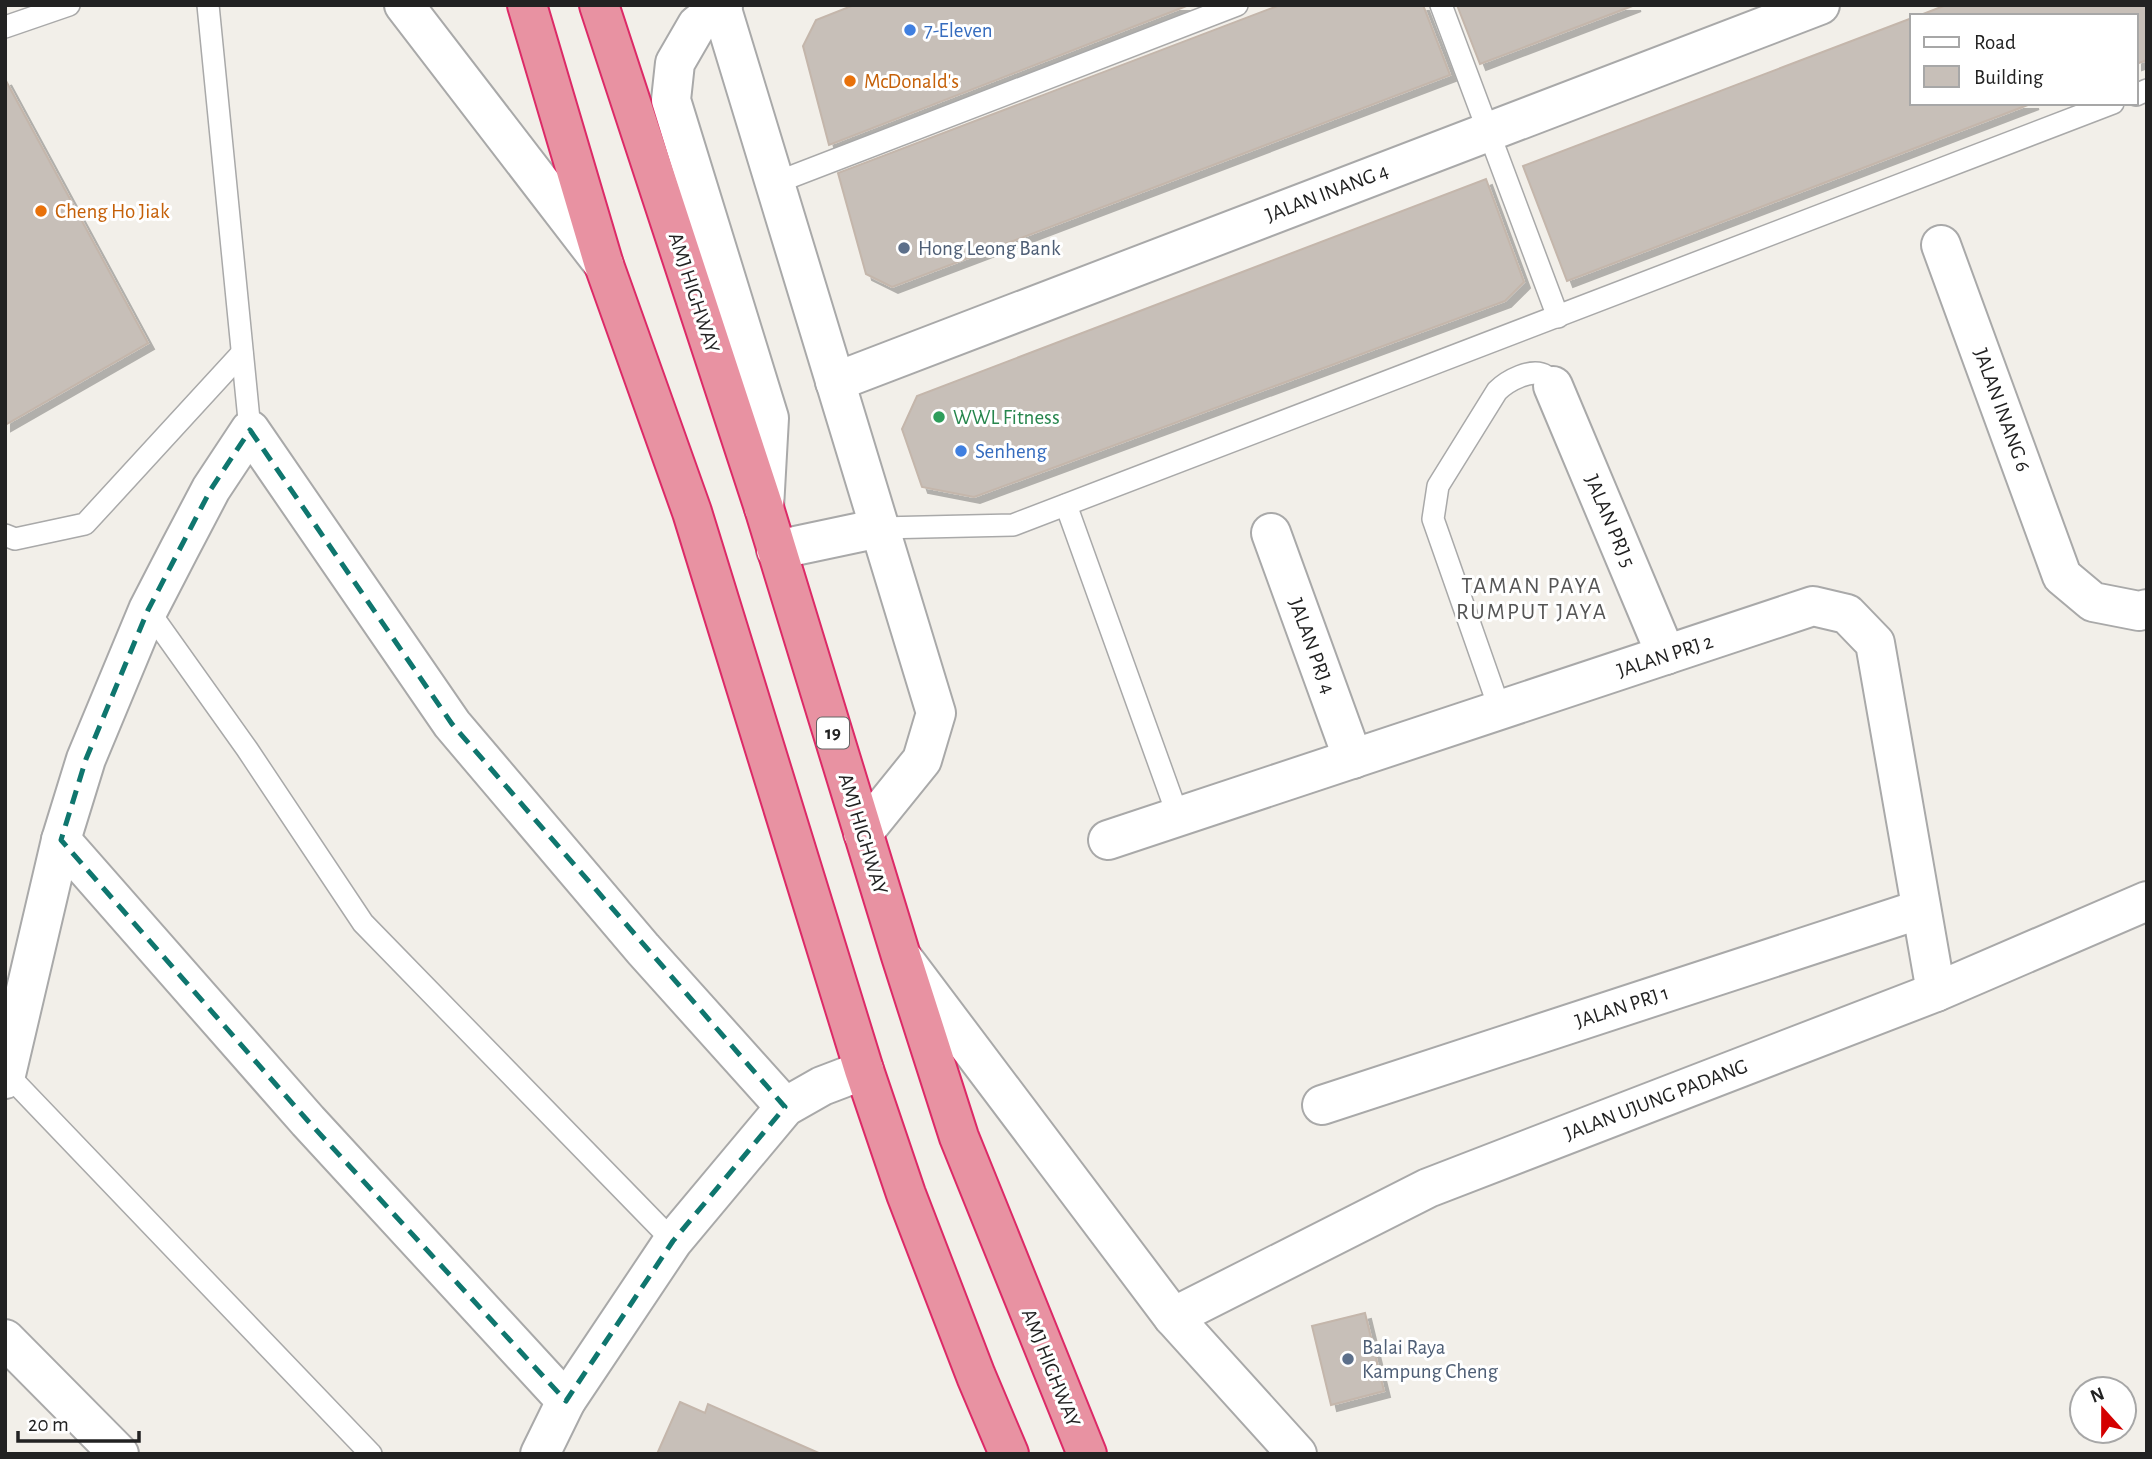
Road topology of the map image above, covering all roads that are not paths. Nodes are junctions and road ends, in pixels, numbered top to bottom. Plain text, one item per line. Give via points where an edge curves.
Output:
1 (69, 5) edge
2 (208, 5) edge
3 (404, 5) edge
4 (527, 5) edge
5 (599, 5) edge
6 (1237, 5) edge
7 (1441, 5) edge
8 (1819, 5) edge
9 (722, 6) edge
10 (5, 27) edge
11 (2108, 105) edge
12 (1488, 132) junction
13 (775, 183) junction
14 (1941, 245) dead end
15 (604, 265) junction
16 (1558, 317) junction
17 (243, 354) junction
18 (835, 382) junction
19 (1553, 386) joint
20 (250, 429) junction
21 (1066, 505) junction
22 (764, 508) junction
23 (880, 528) junction
24 (1271, 533) dead end
25 (5, 535) edge
26 (776, 550) junction
27 (2147, 608) edge
28 (148, 610) junction
29 (1666, 655) junction
30 (1500, 710) junction
31 (1353, 759) junction
32 (1178, 816) junction
33 (863, 833) junction
34 (1108, 839) dead end
35 (61, 840) junction
36 (2147, 901) edge
37 (1921, 909) junction
38 (901, 956) junction
39 (1936, 992) junction
40 (864, 1070) junction
41 (6, 1077) edge
42 (1322, 1105) dead end
43 (785, 1107) junction
44 (673, 1241) junction
45 (1173, 1317) junction
46 (5, 1339) edge
47 (566, 1401) junction
48 (119, 1454) edge
49 (371, 1454) edge
50 (540, 1454) edge
51 (1009, 1454) edge
52 (1087, 1454) edge
53 (1297, 1454) edge

1 - 10 lane
2 - 17 lane
3 - 15 street
4 - 15 highway
5 - 22 highway, AMJ HIGHWAY / 19
6 - 13 lane
7 - 12 lane
8 - 12 street, JALAN INANG 4
9 - 13 street
9 - 22 street via 697,25 675,63 671,100 769,418
11 - 16 lane
12 - 16 lane
12 - 18 street, JALAN INANG 4
13 - 18 street
14 - 27 street, JALAN INANG 6 via 2062,576 2093,602 2139,611
15 - 40 highway via 692,512
16 - 21 lane
17 - 20 lane
17 - 25 lane via 85,524 15,539
18 - 23 street
19 - 29 street, JALAN PRJ 5
19 - 30 lane via 1538,374 1506,382 1438,486 1434,501 1433,519
20 - 28 street via 211,489
20 - 43 street via 452,724 642,949
21 - 23 lane via 1013,525
21 - 32 lane
22 - 26 highway, AMJ HIGHWAY / 19
23 - 26 street
23 - 33 street via 936,713 922,760
24 - 31 street, JALAN PRJ 4
26 - 33 highway, AMJ HIGHWAY / 19
28 - 35 street via 86,759
28 - 44 lane via 363,923
29 - 30 street, JALAN PRJ 2
29 - 37 street, JALAN PRJ 2 via 1813,606 1847,614 1875,643
30 - 31 street, JALAN PRJ 2
31 - 32 street, JALAN PRJ 2
32 - 34 street, JALAN PRJ 2
33 - 38 highway, AMJ HIGHWAY / 19
35 - 41 street
35 - 47 street via 308,1121
36 - 39 street, JALAN UJUNG PADANG
37 - 39 street, JALAN PRJ 2
37 - 42 street, JALAN PRJ 1
38 - 45 street
38 - 52 highway, AMJ HIGHWAY / 19 via 959,1137
39 - 45 street, JALAN UJUNG PADANG via 1428,1188
40 - 43 street
40 - 51 highway via 905,1194
41 - 49 lane
43 - 44 street
44 - 47 street
45 - 53 street
46 - 48 street
47 - 50 street

